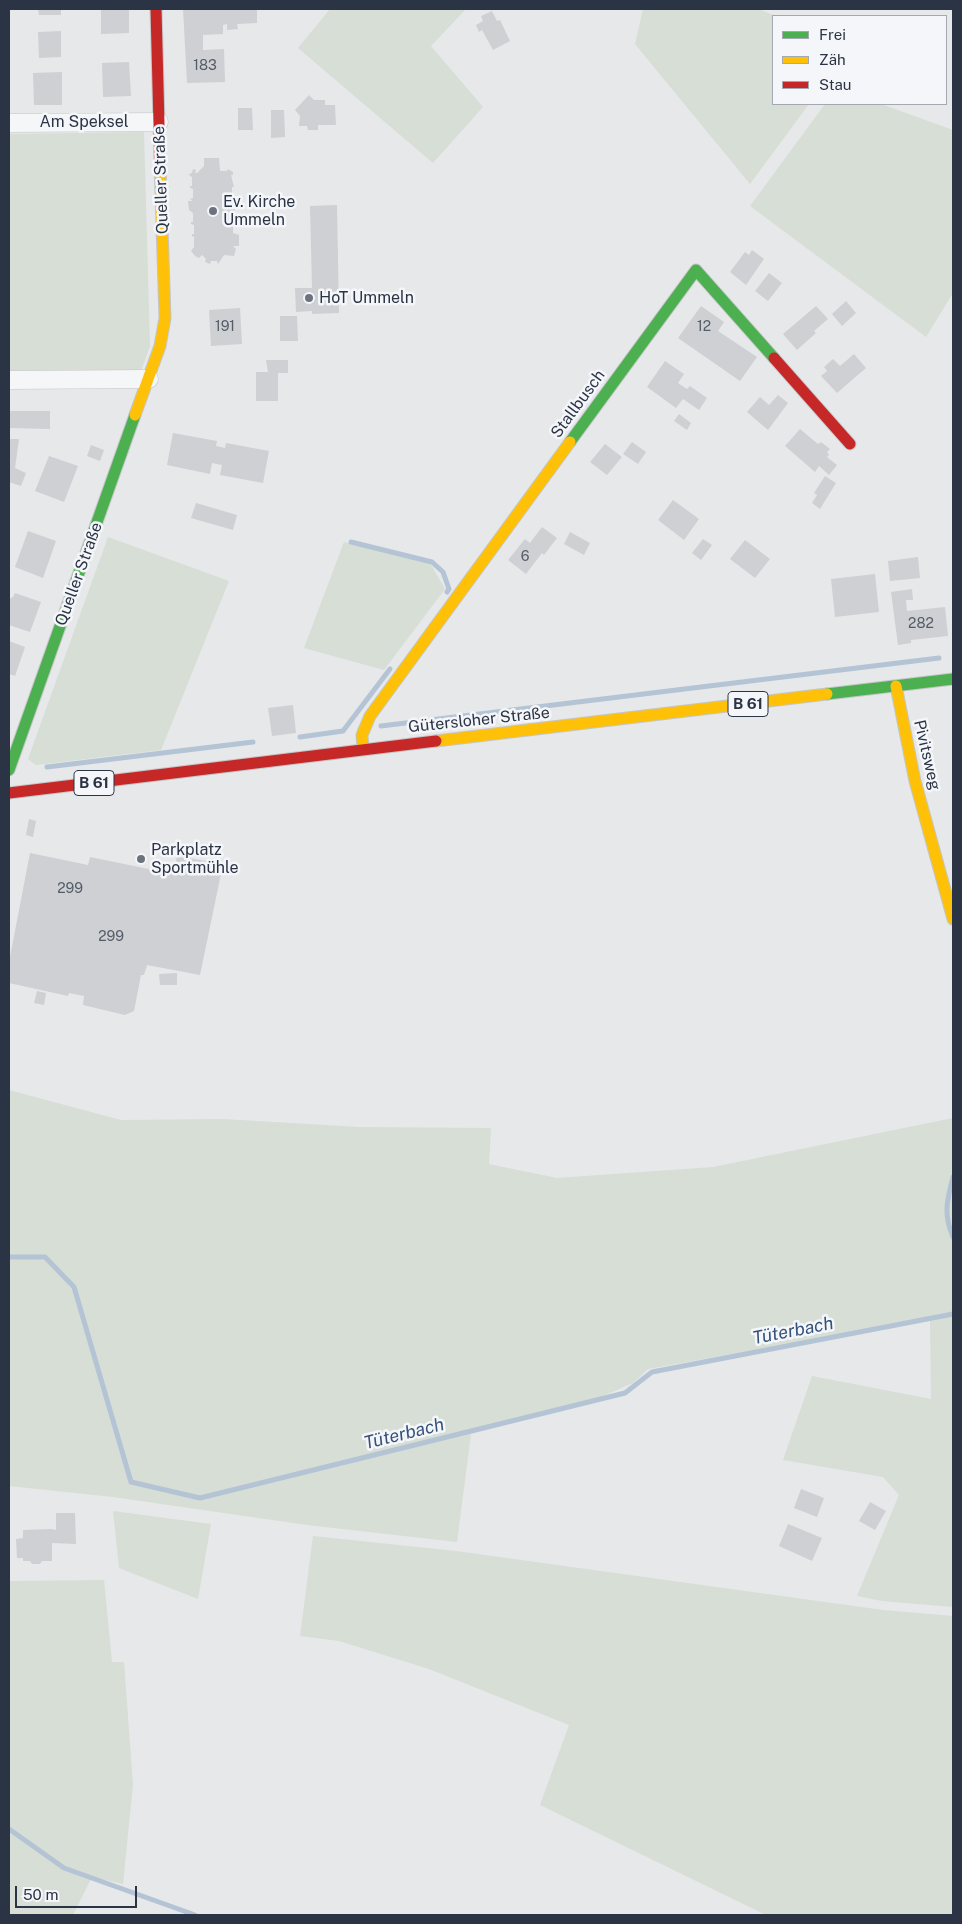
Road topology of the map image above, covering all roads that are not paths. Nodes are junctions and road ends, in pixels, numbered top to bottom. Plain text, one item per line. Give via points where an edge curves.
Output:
1 (156, 9) edge
2 (160, 122) junction
3 (9, 123) edge
4 (149, 379) junction
5 (9, 380) edge
6 (850, 444) dead end
7 (953, 679) edge
8 (896, 686) junction
9 (363, 749) junction
10 (9, 770) edge
11 (9, 793) edge
12 (953, 919) edge

1 - 2 street, Queller Straße
2 - 3 street, Am Speksel
2 - 4 street, Queller Straße via 165,318
4 - 5 street
4 - 10 street, Queller Straße
6 - 9 street, Stallbusch via 696,270 370,716 362,735
7 - 8 street, Gütersloher Straße / B 61
8 - 9 street, Gütersloher Straße / B 61
8 - 12 street, Pivitsweg via 915,781
9 - 11 street, Gütersloher Straße / B 61

